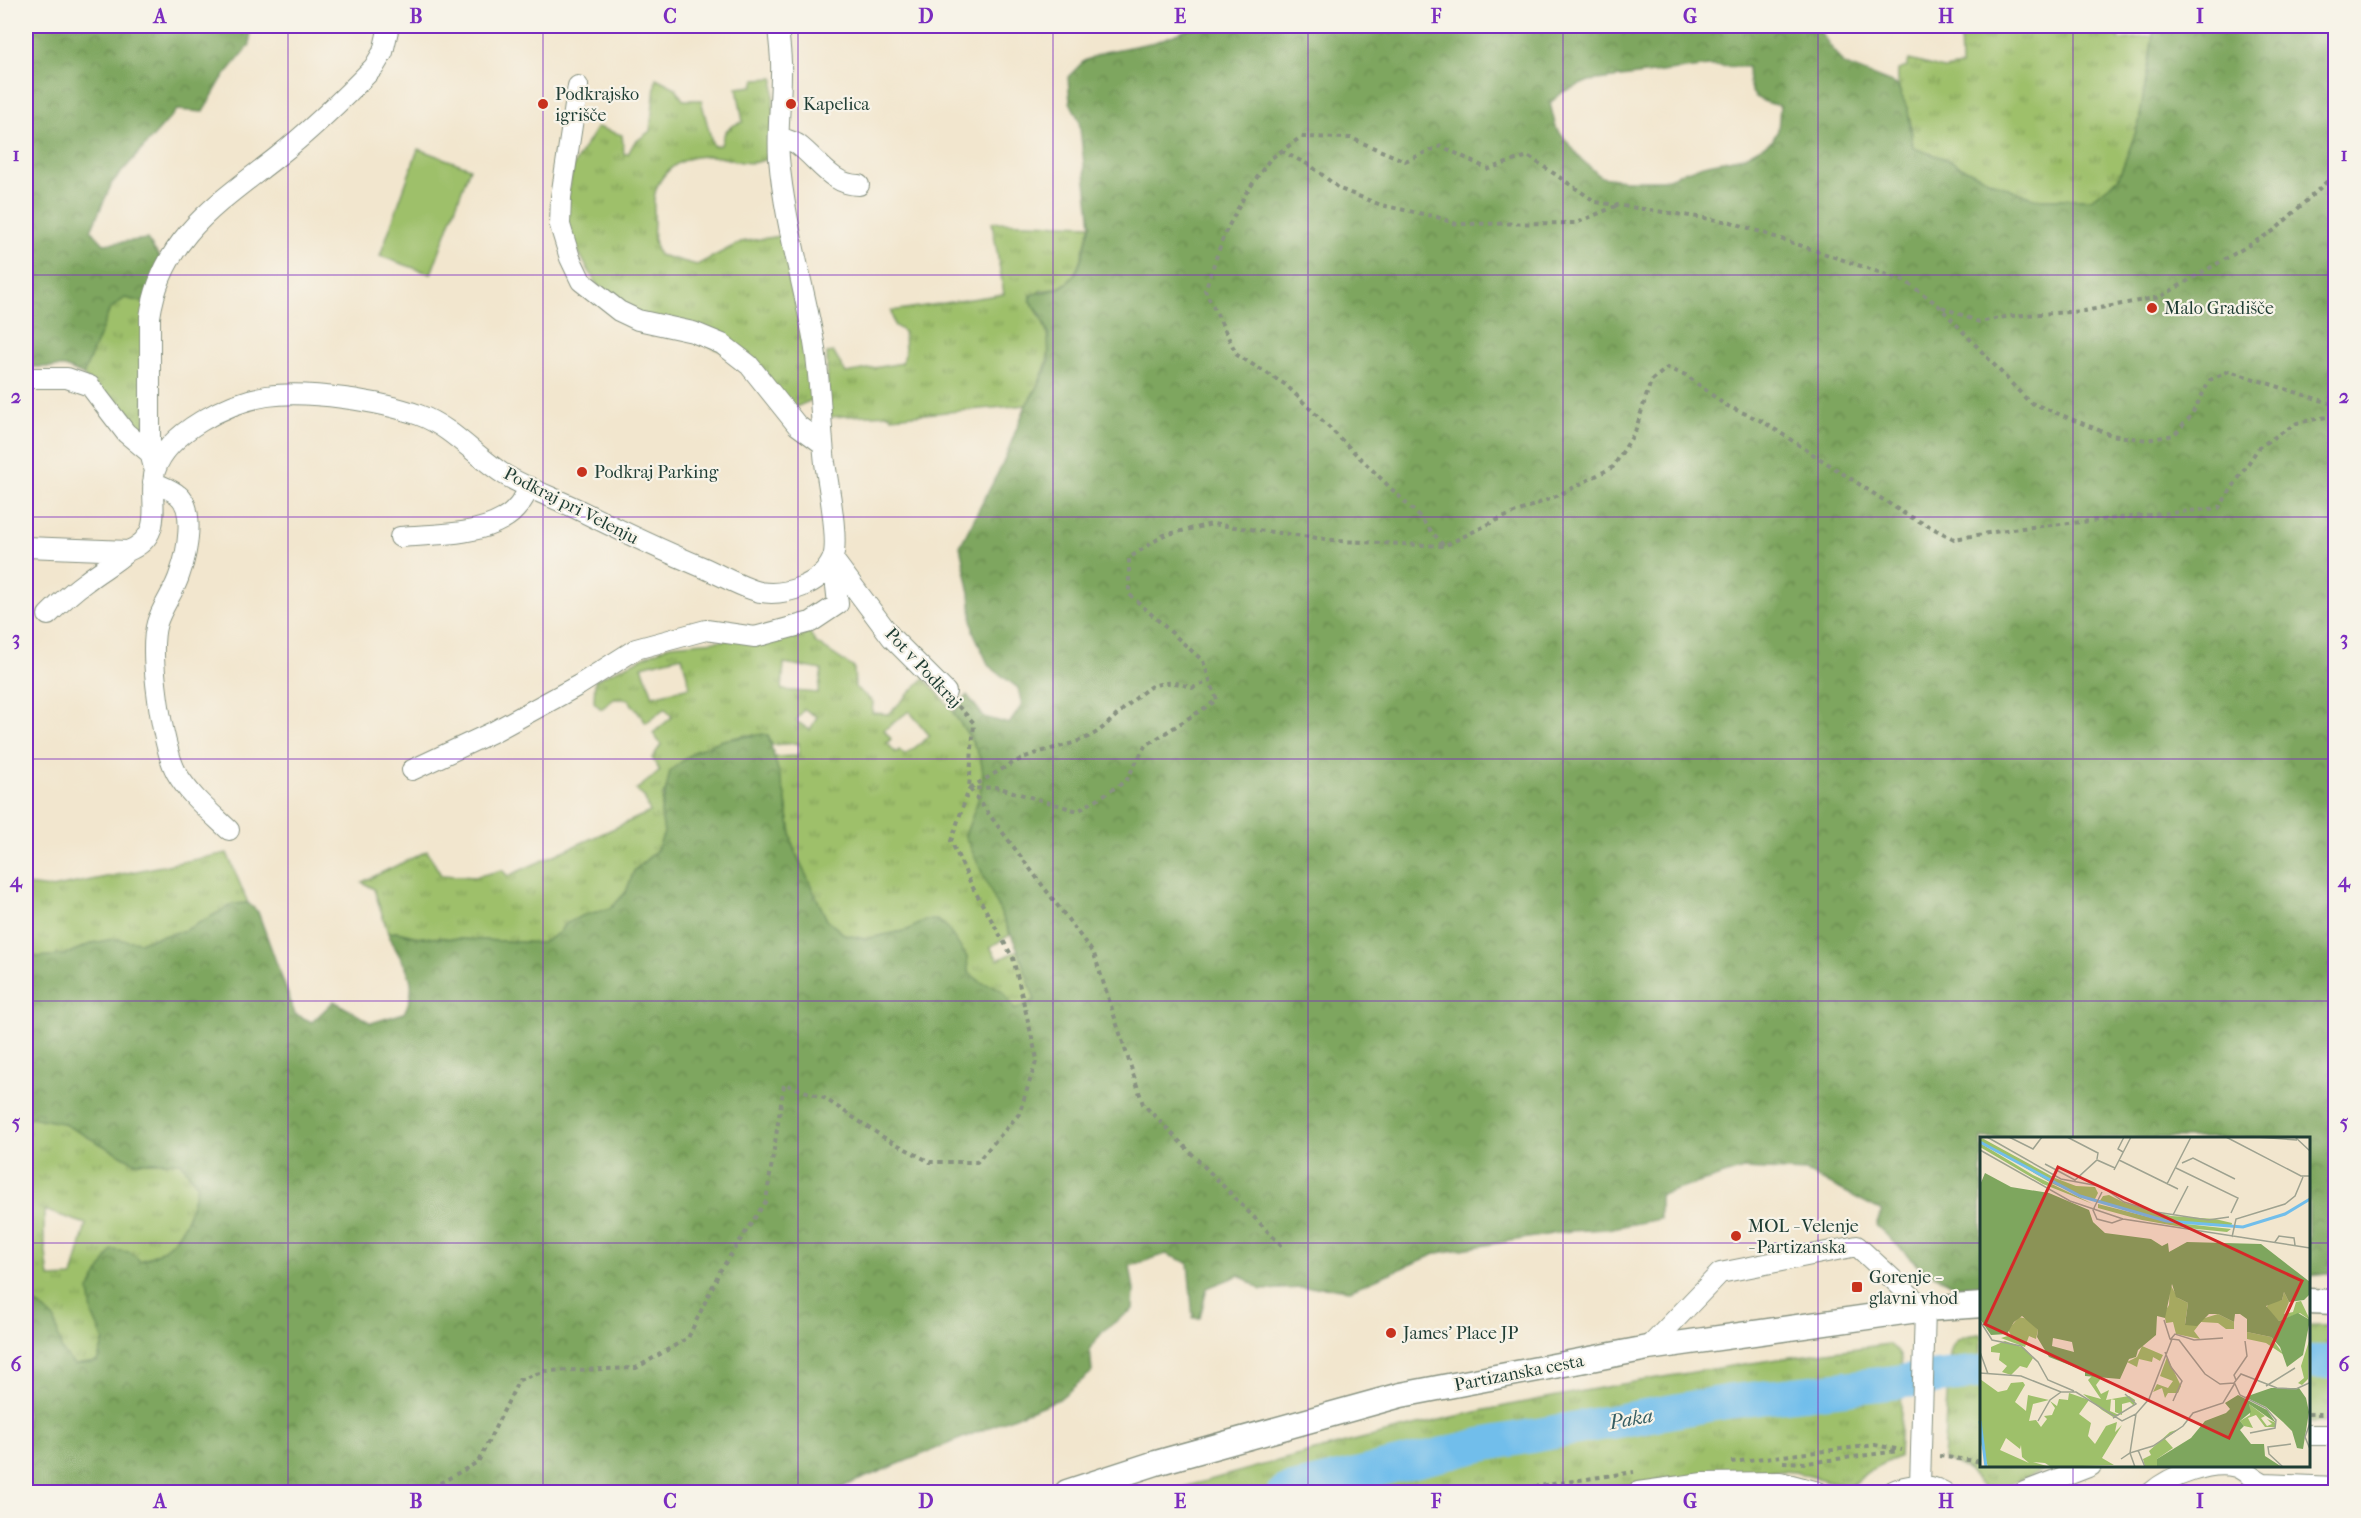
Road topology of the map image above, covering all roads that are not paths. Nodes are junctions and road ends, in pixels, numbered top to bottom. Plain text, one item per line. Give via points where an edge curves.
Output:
1 (389, 26) edge
2 (778, 26) edge
3 (578, 86) dead end
4 (779, 137) junction
5 (860, 185) dead end
6 (26, 378) edge
7 (823, 444) junction
8 (153, 469) junction
9 (530, 487) junction
10 (400, 537) dead end
11 (26, 547) edge
12 (128, 550) junction
13 (833, 559) junction
14 (48, 615) dead end
15 (946, 692) road end
16 (412, 770) dead end
17 (229, 830) dead end
18 (2310, 1301) edge
19 (2336, 1302) edge
20 (1980, 1305) edge
21 (1926, 1309) junction
22 (1648, 1348) junction
23 (2310, 1435) edge
24 (2336, 1435) edge
25 (2088, 1467) edge
26 (1920, 1485) junction
27 (2336, 1487) edge
28 (1068, 1492) edge
29 (1638, 1492) edge
30 (1818, 1492) edge
31 (1891, 1492) edge
32 (1944, 1492) edge
33 (2024, 1492) edge
34 (2152, 1492) edge

1 - 8 street via 383,52 374,67 278,156 199,219 166,265 150,317
2 - 4 street via 782,69
3 - 7 street via 560,225 582,281 638,320 693,332 722,344 749,365 797,425
4 - 5 street via 796,143 846,185
4 - 7 street via 788,219 814,341
6 - 8 street via 67,378 90,386
7 - 13 street
8 - 9 street, Podkraj pri Velenju via 164,451 217,412 259,398 301,394 421,416
8 - 12 street via 153,523 145,540
8 - 17 street via 179,495 190,518 180,574 157,623 154,669 160,713 175,770 195,798
9 - 10 street via 519,506 502,519 478,528
9 - 13 street, Podkraj pri Velenju via 758,592 801,587 821,574
11 - 12 street
12 - 14 street
13 - 15 street, Pot v Podkraj via 892,638
13 - 16 street via 838,604 811,622 755,637 706,630 636,649 493,732
18 - 19 main road
20 - 21 main road, Partizanska cesta
21 - 22 main road, Partizanska cesta
21 - 22 street via 1857,1246 1720,1274
21 - 26 street
22 - 28 main road, Partizanska cesta via 1401,1395 1156,1463
23 - 24 street
25 - 33 street
26 - 31 street
26 - 32 street
27 - 34 street via 2264,1484 2236,1467 2219,1467 2176,1475
29 - 30 street via 1703,1483 1780,1482

